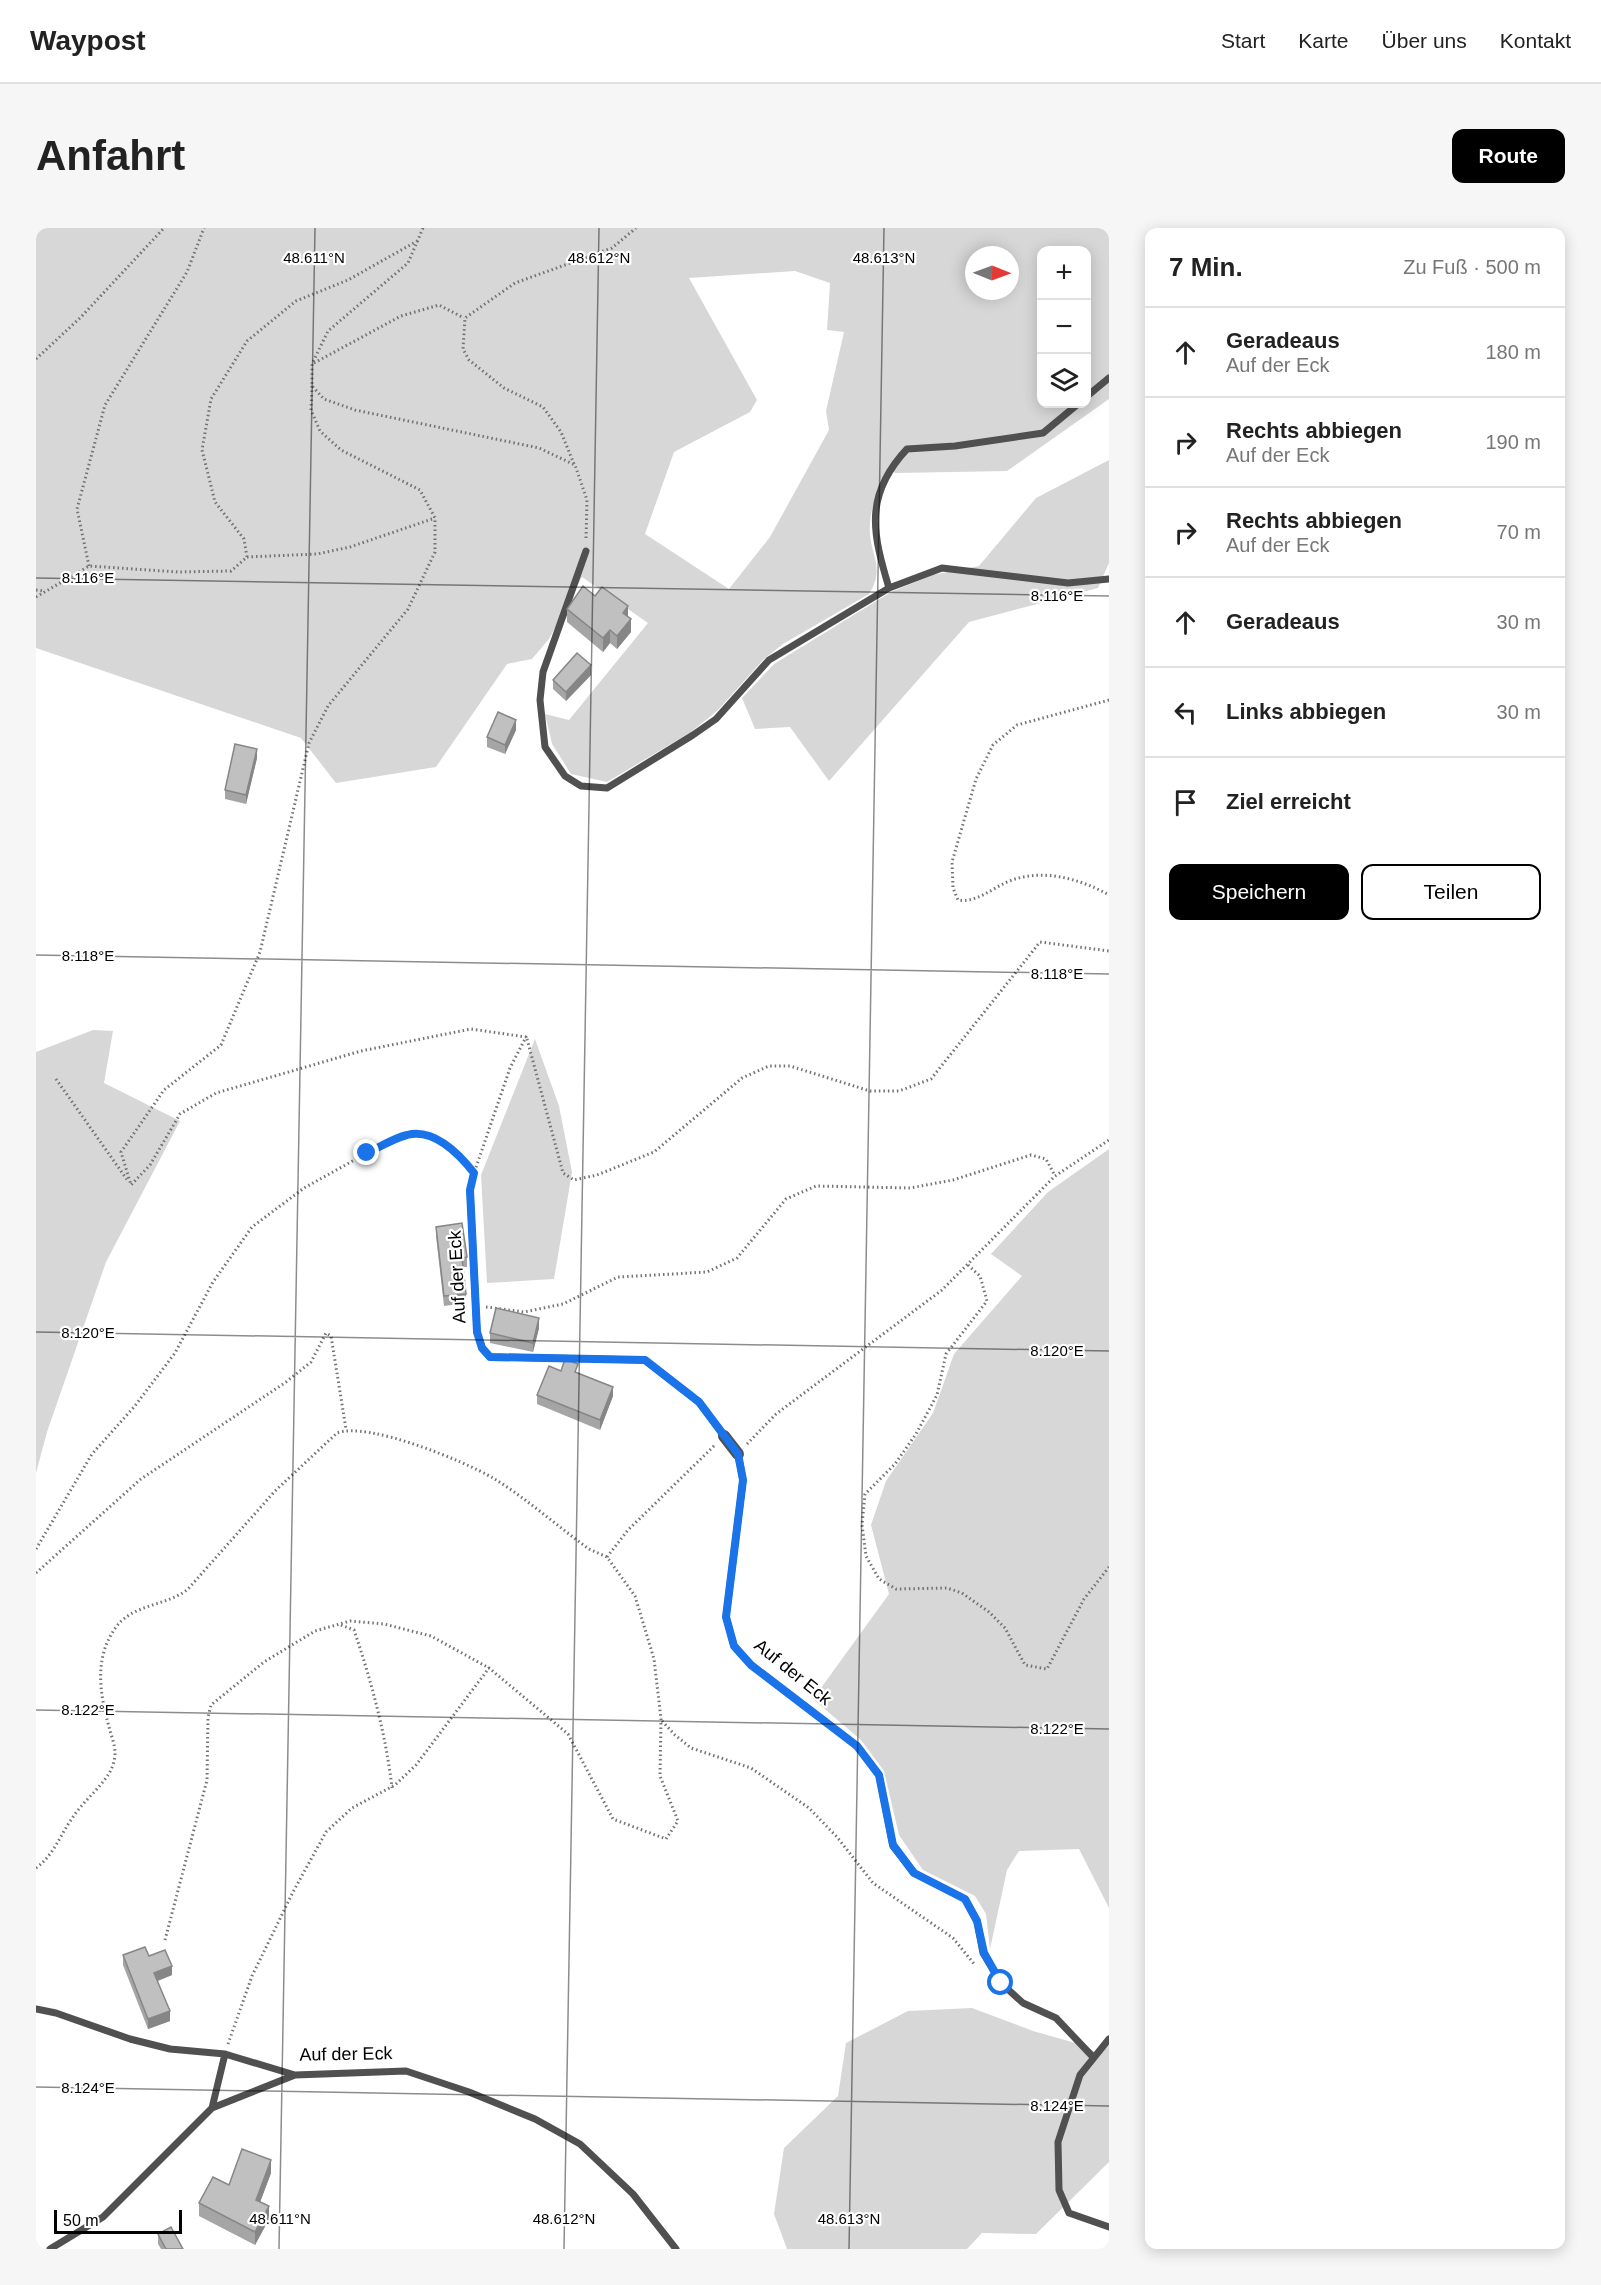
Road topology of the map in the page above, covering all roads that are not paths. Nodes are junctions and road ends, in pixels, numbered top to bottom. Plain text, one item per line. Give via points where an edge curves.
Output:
1 (1109, 378) edge
2 (1091, 393) edge
3 (1073, 408) edge
4 (586, 551) road end
5 (1109, 579) edge
6 (889, 588) junction
7 (470, 1190) road end
8 (724, 1436) joint
9 (738, 1454) joint
10 (36, 2009) edge
11 (1109, 2039) edge
12 (225, 2054) junction
13 (1093, 2057) junction
14 (295, 2075) junction
15 (212, 2108) junction
16 (1109, 2227) edge
17 (50, 2249) edge
18 (676, 2249) edge

1 - 2 lane
3 - 6 lane via 1043,433 907,449 879,494 874,524
4 - 6 lane via 543,672 540,700 545,747 565,776 581,786 607,788 693,735 716,719 769,660
5 - 6 lane via 1068,583 942,568
7 - 8 lane, Auf der Eck via 480,1340 490,1357 645,1360 699,1402
8 - 9 street, Auf der Eck
9 - 13 lane, Auf der Eck via 743,1480 726,1617 734,1646 751,1665 857,1746 879,1775 893,1845 914,1873 965,1899 977,1921 984,1953 1001,1983 1023,2002 1056,2018
10 - 12 lane, Auf der Eck via 170,2049
11 - 13 lane
12 - 14 lane, Auf der Eck
12 - 15 lane
13 - 16 lane via 1080,2075 1058,2142 1059,2190 1070,2213
14 - 15 lane
14 - 18 lane, Auf der Eck via 406,2071 535,2119 580,2144 633,2194
15 - 17 lane via 103,2217

